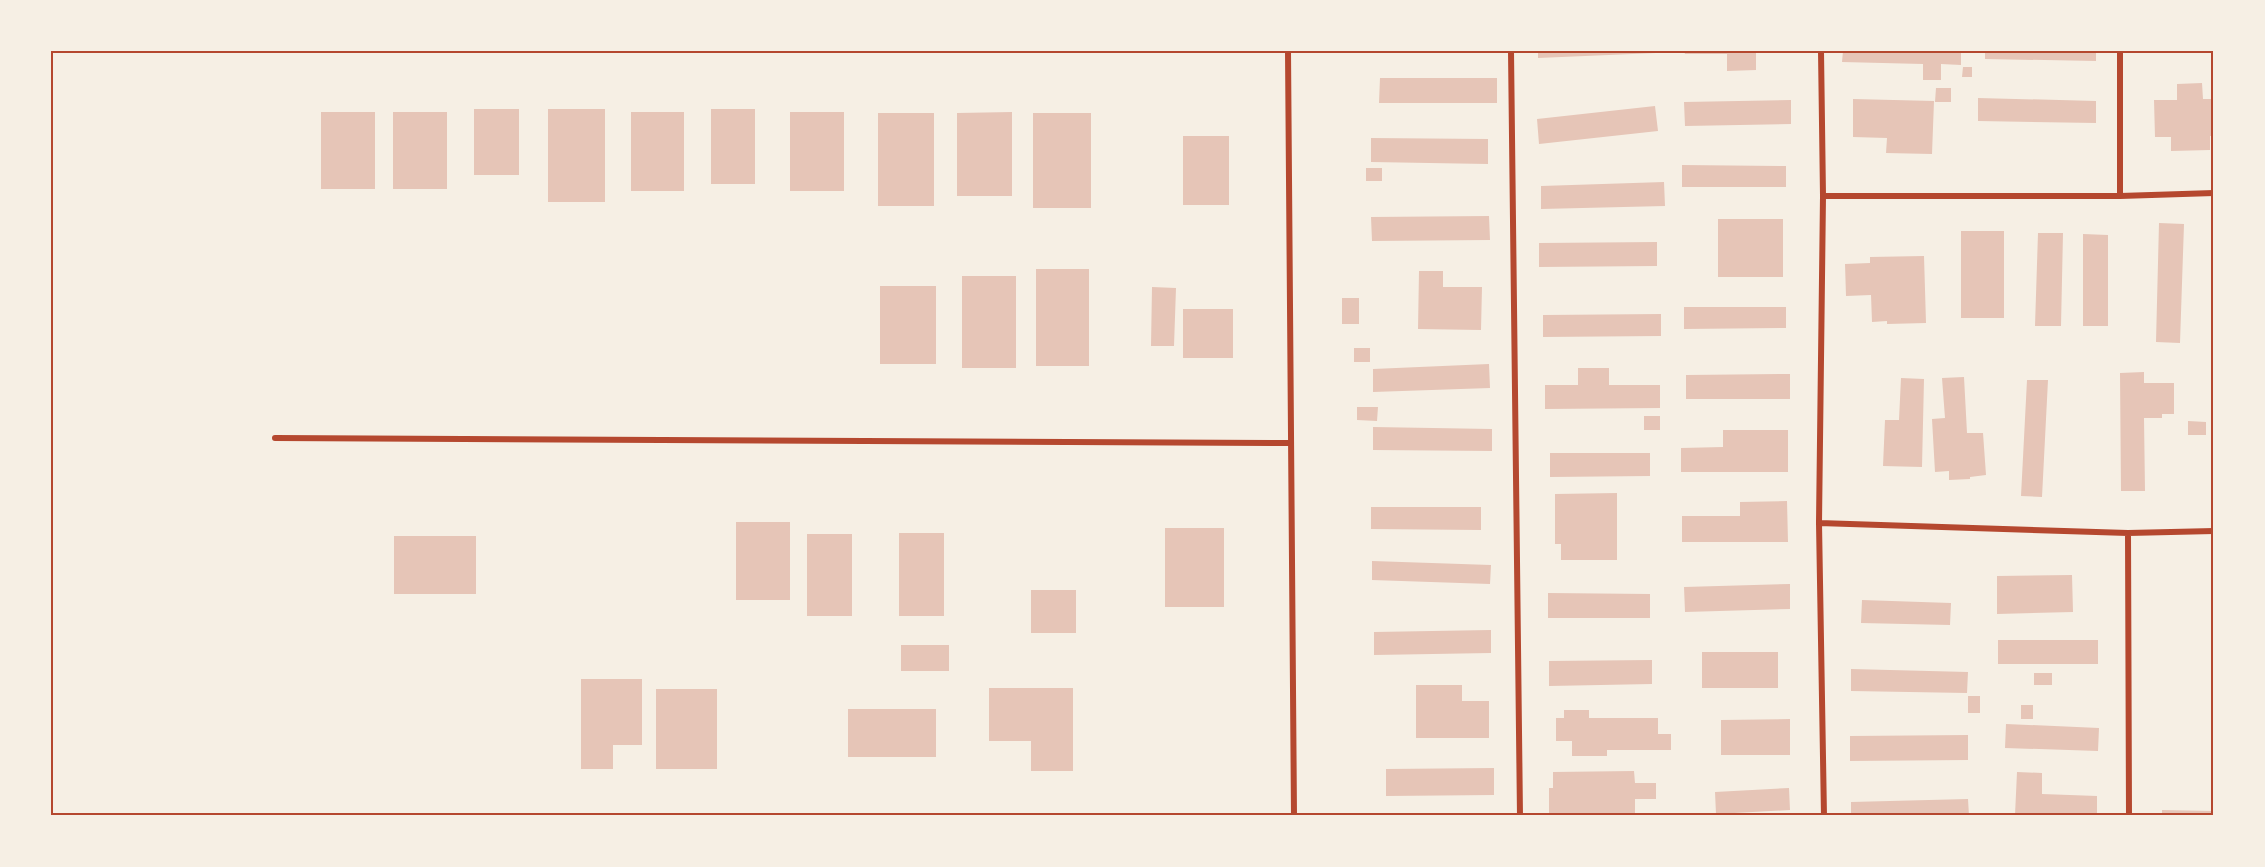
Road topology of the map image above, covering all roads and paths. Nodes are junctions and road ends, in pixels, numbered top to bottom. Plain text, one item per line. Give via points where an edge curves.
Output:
1 (1288, 51) edge
2 (1511, 51) edge
3 (1821, 51) edge
4 (2120, 51) edge
5 (2214, 192) edge
6 (1823, 196) junction
7 (2120, 196) junction
8 (275, 438) dead end
9 (1291, 443) junction
10 (1819, 523) junction
11 (2214, 531) edge
12 (2128, 533) junction
13 (1294, 816) edge
14 (1520, 816) edge
15 (1824, 816) edge
16 (2129, 816) edge

1 - 9 street
2 - 14 street
3 - 6 street
4 - 7 street
5 - 7 street
6 - 7 street
6 - 10 street
8 - 9 street
9 - 13 street
10 - 12 street
10 - 15 street
11 - 12 street
12 - 16 street

